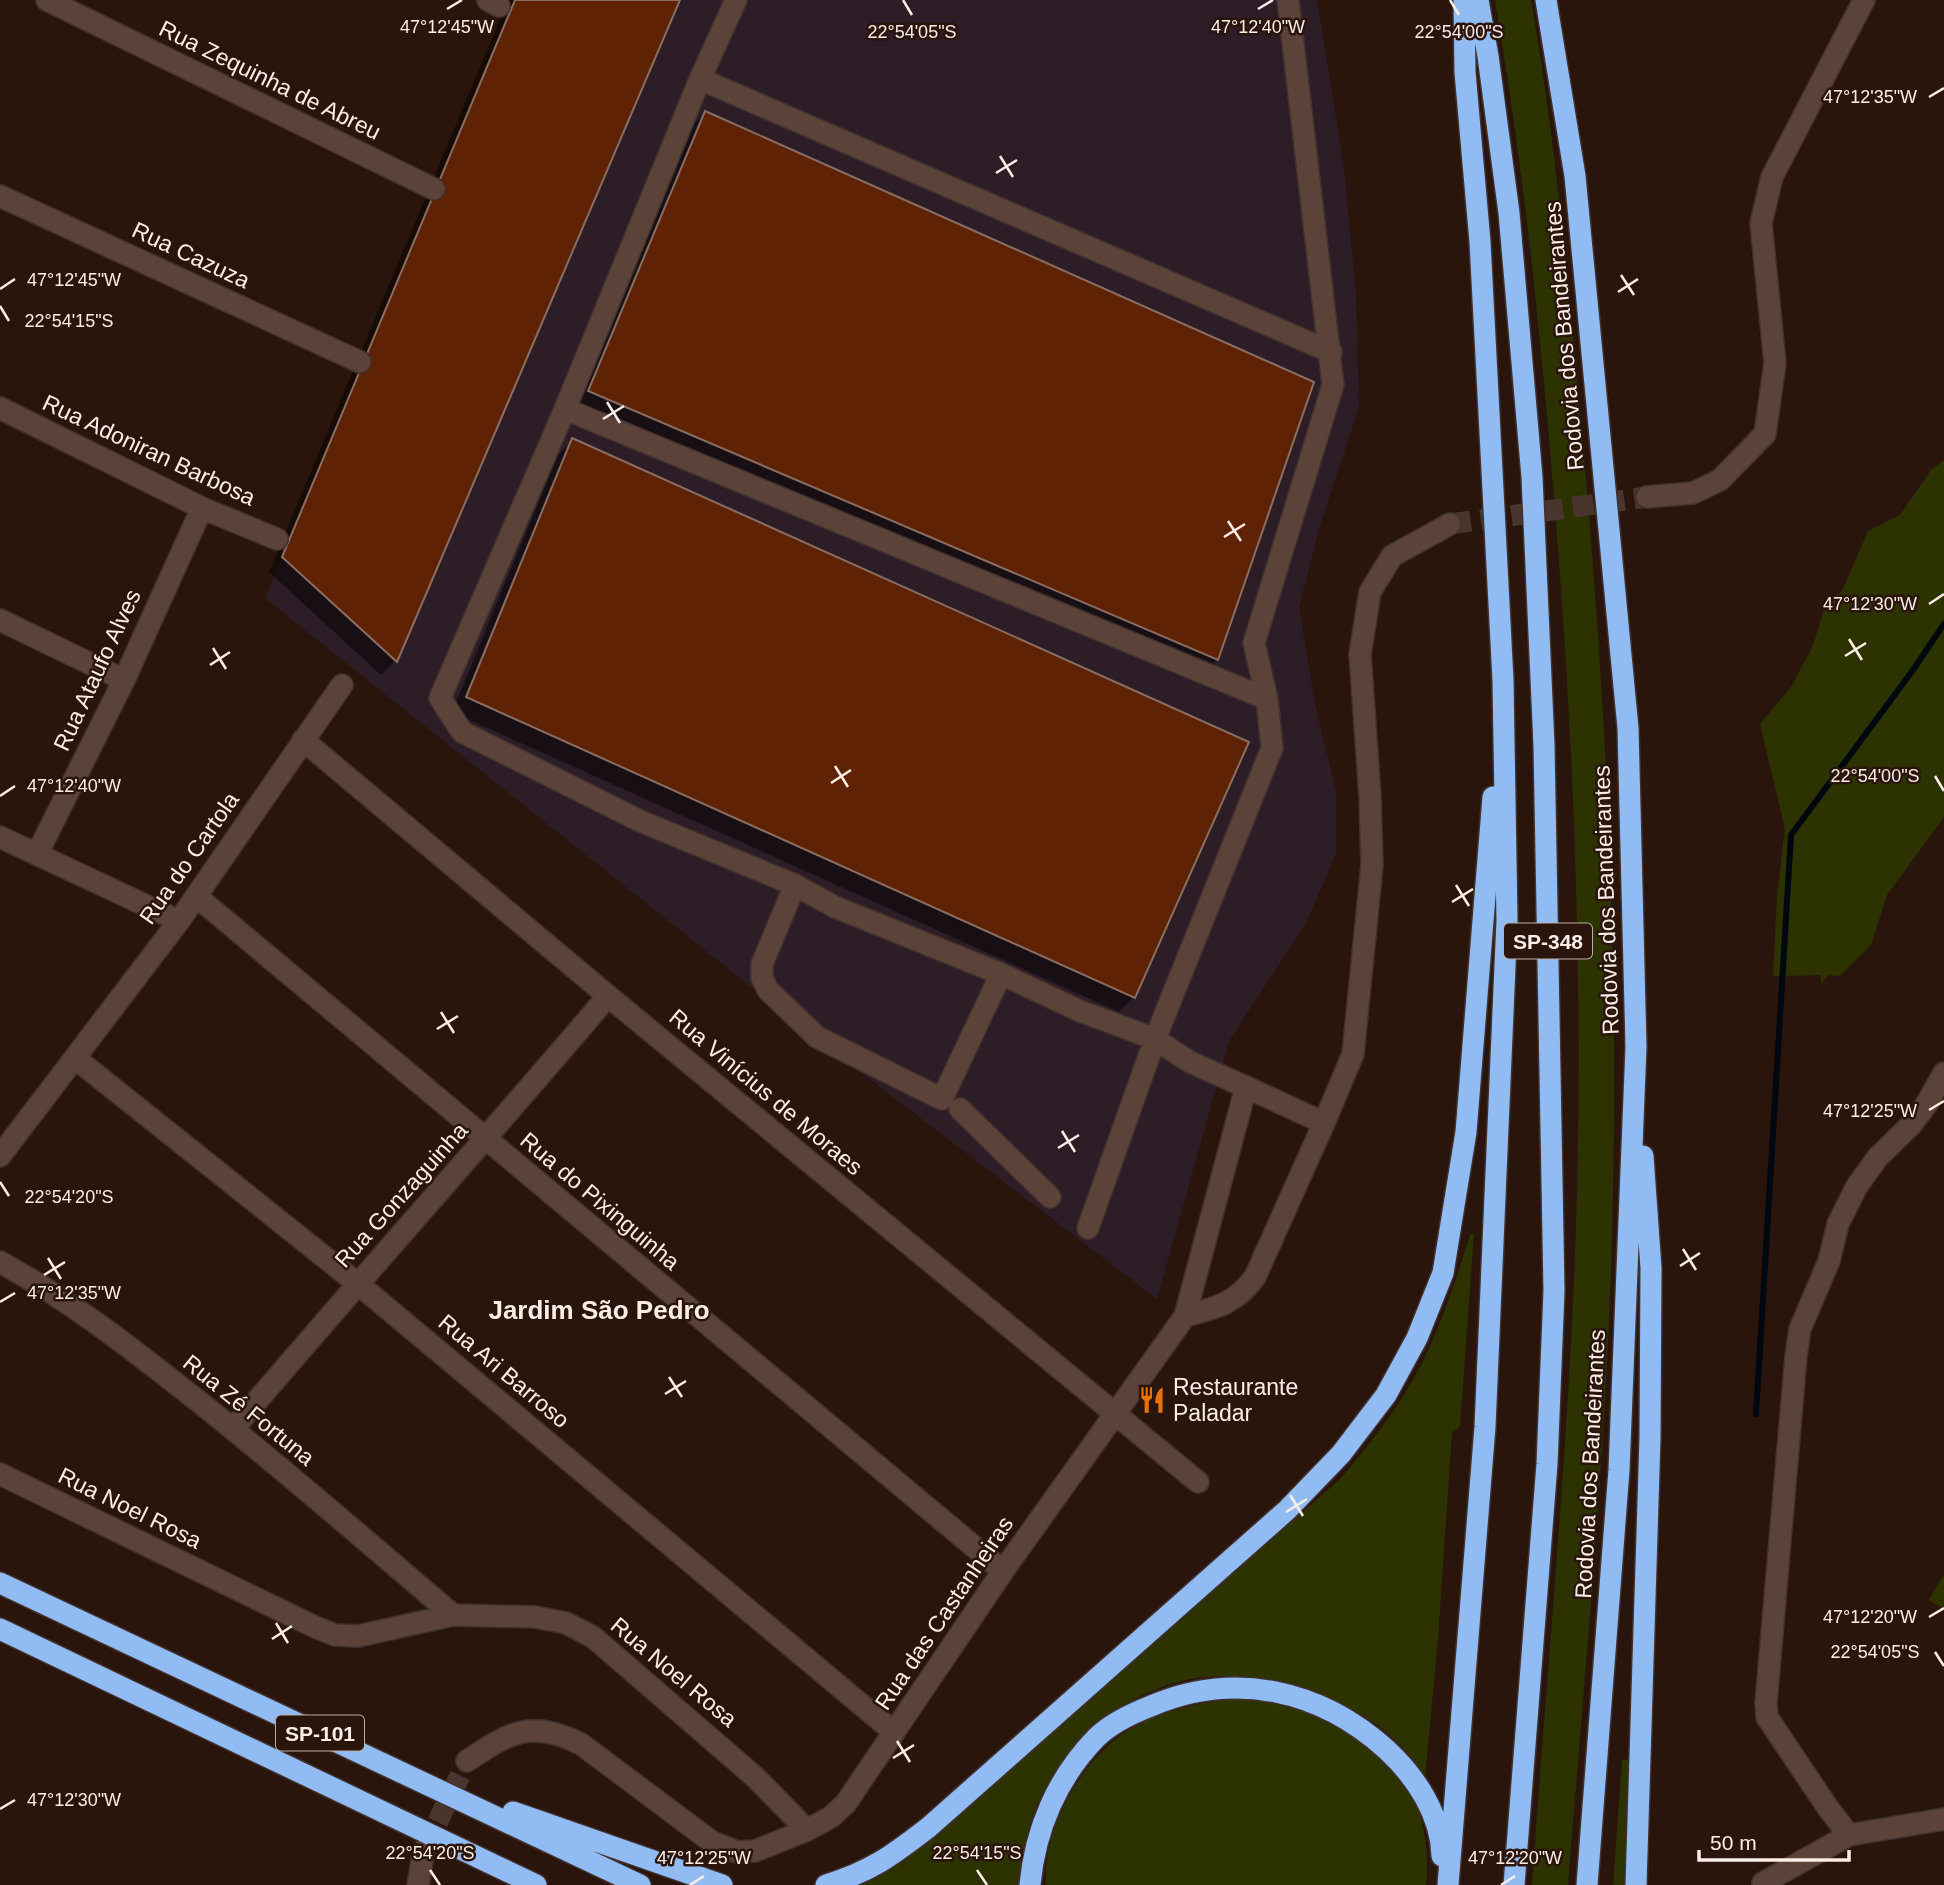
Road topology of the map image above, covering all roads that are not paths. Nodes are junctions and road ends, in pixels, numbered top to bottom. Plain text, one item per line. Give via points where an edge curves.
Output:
1 (47, 0) edge
2 (736, 0) edge
3 (1288, 0) edge
4 (1464, 0) edge
5 (1478, 0) edge
6 (1546, 0) edge
7 (1864, 0) edge
8 (700, 79) junction
9 (434, 189) dead end
10 (0, 197) edge
11 (1331, 352) junction
12 (360, 362) dead end
13 (0, 408) edge
14 (565, 409) junction
15 (1647, 498) tunnel mouth
16 (202, 508) junction
17 (1450, 524) tunnel mouth
18 (277, 539) dead end
19 (0, 620) edge
20 (124, 680) junction
21 (1503, 680) junction
22 (342, 685) dead end
23 (1266, 699) junction
24 (303, 740) junction
25 (0, 837) edge
26 (37, 854) junction
27 (795, 885) junction
28 (196, 896) junction
29 (179, 921) junction
30 (1001, 974) junction
31 (608, 996) junction
32 (1155, 1039) junction
33 (1636, 1047) junction
34 (75, 1058) junction
35 (1944, 1073) edge
36 (1246, 1087) junction
37 (960, 1109) dead end
38 (1324, 1123) junction
39 (486, 1140) junction
40 (0, 1156) edge
41 (1050, 1197) dead end
42 (1088, 1228) dead end
43 (0, 1262) edge
44 (357, 1283) junction
45 (1185, 1316) junction
46 (1114, 1414) junction
47 (233, 1429) junction
48 (0, 1474) edge
49 (1198, 1482) dead end
50 (1003, 1571) junction
51 (0, 1583) edge
52 (453, 1615) junction
53 (0, 1629) edge
54 (894, 1732) junction
55 (467, 1761) tunnel mouth
56 (408, 1775) junction
57 (1944, 1819) edge
58 (409, 1825) junction
59 (807, 1830) junction
60 (1849, 1835) junction
61 (424, 1850) tunnel mouth
62 (1763, 1883) dead end
63 (418, 1885) edge
64 (502, 1885) edge
65 (536, 1885) edge
66 (640, 1885) edge
67 (722, 1885) edge
68 (826, 1885) edge
69 (1030, 1885) edge
70 (1445, 1885) edge
71 (1514, 1885) edge
72 (1587, 1885) edge
73 (1636, 1885) edge

1 - 9 street, Rua Zequinha de Abreu
2 - 8 street
3 - 11 street
4 - 21 highway
5 - 71 highway, Rodovia dos Bandeirantes / SP-348 via 1509,213 1532,477 1544,745 1555,1292 1547,1464
6 - 33 highway, Rodovia dos Bandeirantes via 1575,176 1628,728
7 - 15 street via 1772,177 1761,223 1775,363 1765,434 1720,480 1693,494
8 - 11 street
8 - 14 street
10 - 12 street, Rua Cazuza
11 - 23 street via 1333,385 1254,643
13 - 16 street, Rua Adoniran Barbosa
14 - 23 street
14 - 27 street via 440,698 462,732 640,821
16 - 18 street, Rua Adoniran Barbosa
16 - 20 street, Rua Ataufo Alves
17 - 38 street via 1392,556 1370,592 1360,654 1372,865 1353,1054
19 - 20 street
20 - 26 street, Rua Ataufo Alves
21 - 68 highway via 1466,1132 1443,1273 1417,1338 1386,1395 1341,1454 1287,1510 929,1827 888,1859
21 - 70 highway via 1507,919 1485,1426
22 - 24 street, Rua do Cartola
23 - 32 street via 1272,748
24 - 28 street, Rua do Cartola
24 - 31 street, Rua Vinícius de Moraes
25 - 26 street
26 - 29 street
27 - 30 street via 835,907
27 - 30 street via 762,964 768,990 817,1037 942,1099
28 - 29 street, Rua do Cartola
28 - 39 street, Rua do Pixinguinha
29 - 34 street, Rua do Cartola
30 - 32 street
31 - 39 street, Rua Gonzaguinha
31 - 46 street, Rua Vinícius de Moraes
32 - 36 street via 1190,1062
32 - 42 street
33 - 72 highway, Rodovia dos Bandeirantes via 1619,1470
33 - 73 highway via 1651,1282
34 - 40 street, Rua do Cartola
34 - 44 street, Rua Ari Barroso
35 - 60 street via 1911,1125 1857,1186 1838,1224 1829,1261 1800,1329 1796,1356 1767,1717
36 - 38 street
36 - 45 street
37 - 41 street
38 - 45 street via 1255,1277 1243,1293 1219,1307
39 - 44 street, Rua Gonzaguinha
39 - 50 street, Rua do Pixinguinha
43 - 47 street, Rua Zé Fortuna via 99,1323
44 - 47 street, Rua Gonzaguinha
44 - 54 street, Rua Ari Barroso
45 - 46 street, Rua das Castanheiras
46 - 49 street, Rua Vinícius de Moraes
46 - 50 street, Rua das Castanheiras
47 - 52 street, Rua Zé Fortuna
48 - 52 street, Rua Noel Rosa via 335,1635 358,1636
50 - 54 street, Rua das Castanheiras
51 - 56 highway, SP-101
52 - 59 street, Rua Noel Rosa via 536,1616 566,1623 593,1637 755,1777
53 - 58 highway, SP-101
54 - 59 street, Rua das Castanheiras via 846,1803
55 - 59 street via 495,1742 541,1730 581,1744 712,1842 737,1852 755,1851
56 - 66 highway, SP-101
56 - 67 highway
57 - 60 street
58 - 64 highway
58 - 65 highway, SP-101
60 - 62 street
61 - 63 street
69 - 70 highway via 1035,1845 1049,1805 1098,1736 1136,1712 1178,1694 1230,1686 1324,1706 1364,1729 1415,1781 1442,1840

